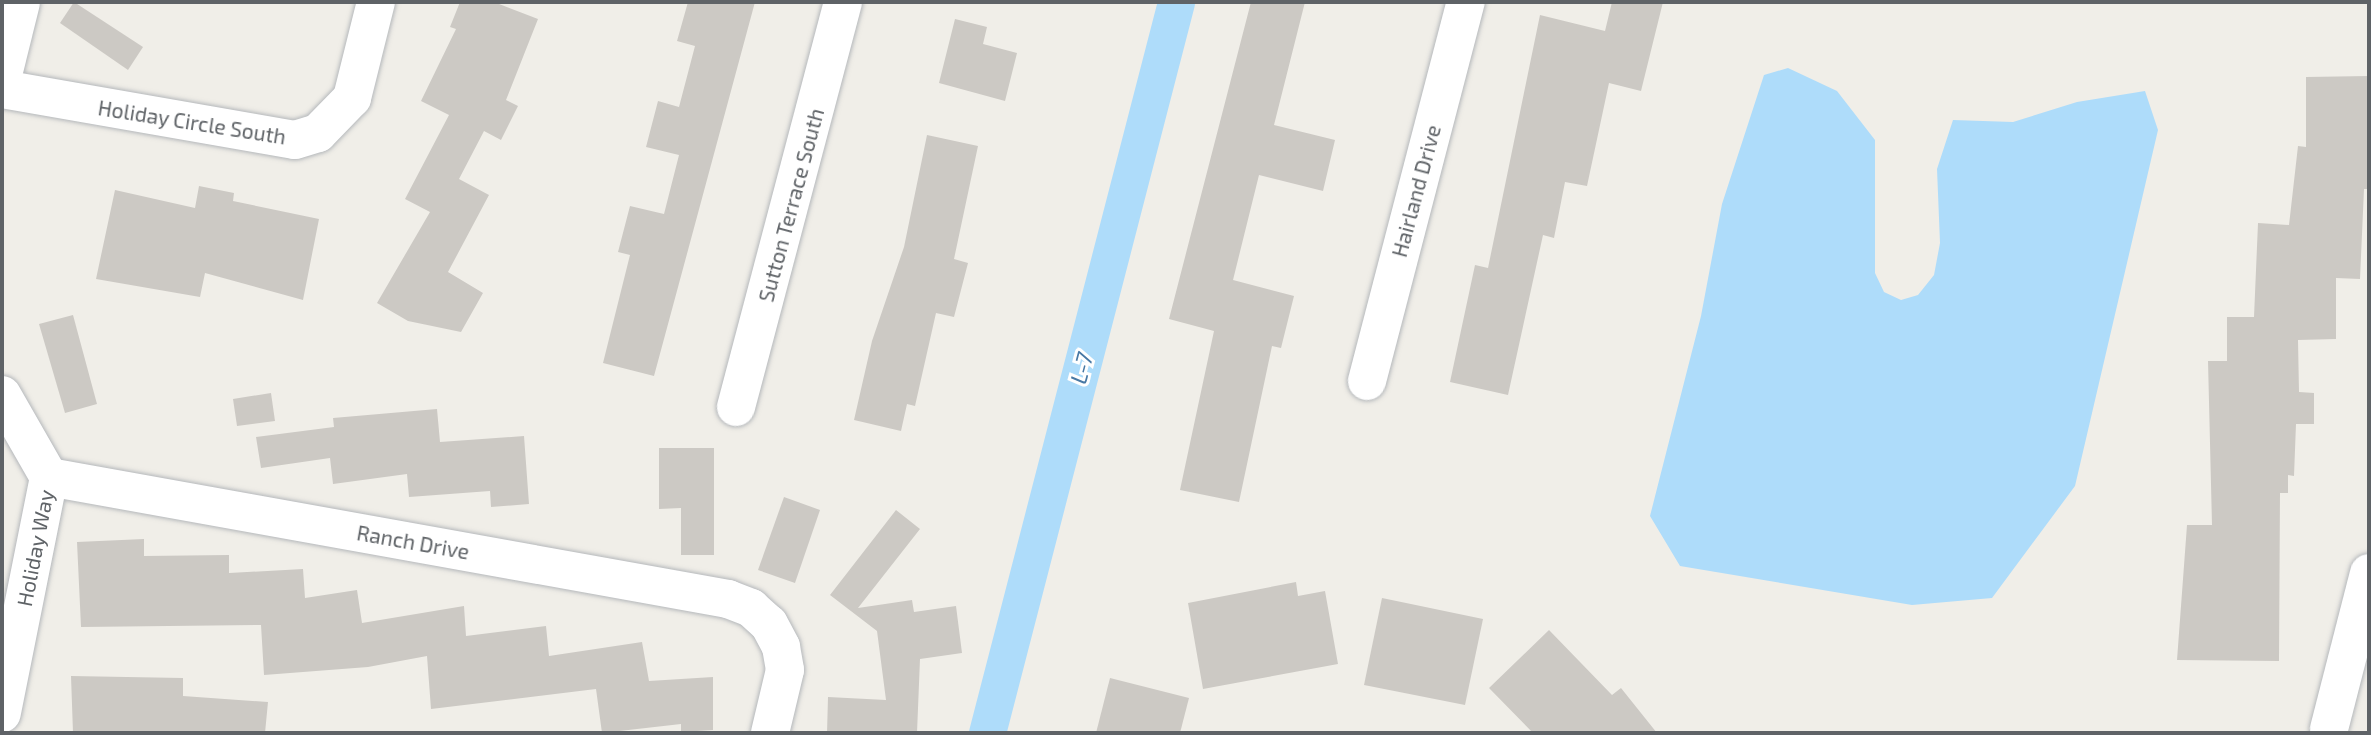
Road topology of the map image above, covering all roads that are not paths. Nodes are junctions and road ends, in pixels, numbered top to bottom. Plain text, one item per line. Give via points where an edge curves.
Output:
1 (21, 2) edge
2 (376, 2) edge
3 (844, 2) edge
4 (1466, 2) edge
5 (2, 79) edge
6 (2, 89) edge
7 (1367, 380) dead end
8 (2, 395) edge
9 (736, 408) dead end
10 (49, 477) junction
11 (2369, 573) edge
12 (2, 713) edge
13 (2329, 729) dead end
14 (770, 733) edge

1 - 5 street
2 - 6 street, Holiday Circle South via 352,97 318,132 295,140
3 - 9 street, Sutton Terrace South
4 - 7 street, Hairland Drive
8 - 10 street, Holiday Way
10 - 12 street, Holiday Way
10 - 14 street, Ranch Drive via 728,599 751,608 769,624 785,670
11 - 13 street

